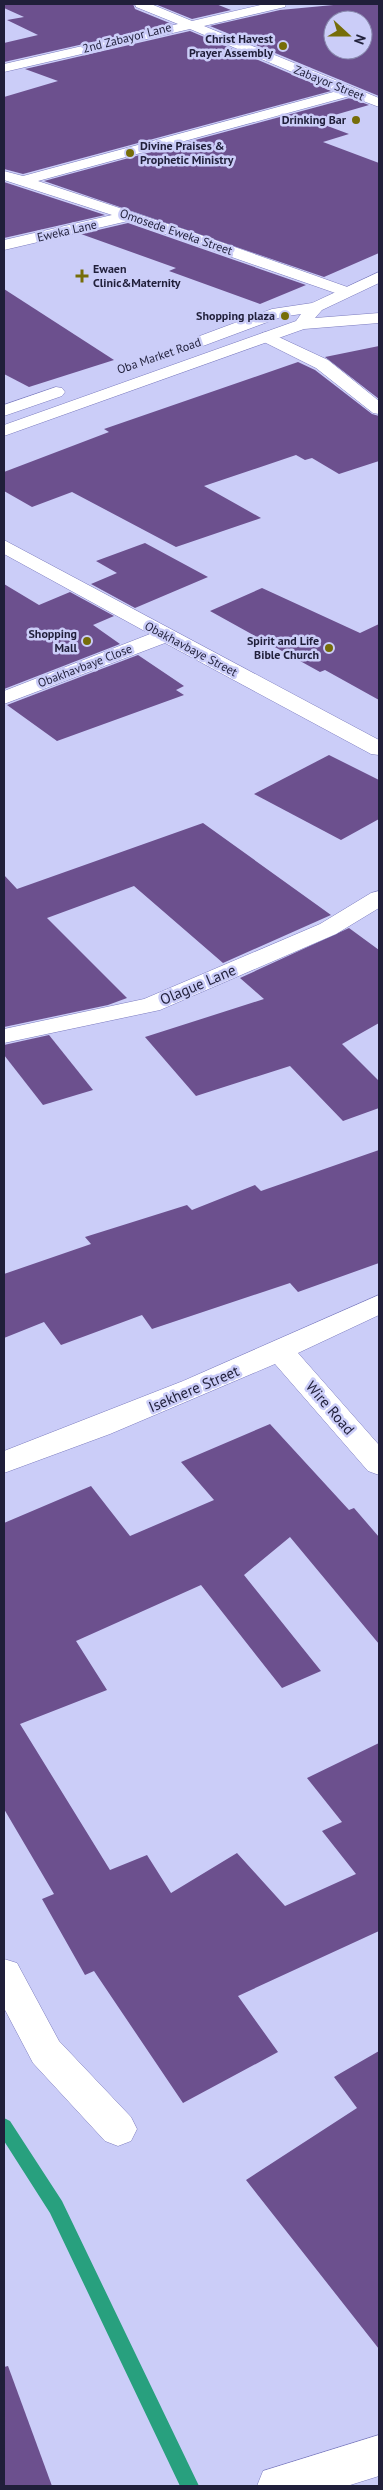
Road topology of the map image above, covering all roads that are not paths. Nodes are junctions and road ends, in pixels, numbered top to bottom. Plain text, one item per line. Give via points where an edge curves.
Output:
1 (141, 4) edge
2 (280, 4) edge
3 (187, 24) junction
4 (4, 68) edge
5 (348, 92) junction
6 (379, 103) edge
7 (4, 175) edge
8 (22, 181) junction
9 (129, 216) junction
10 (4, 245) edge
11 (378, 280) edge
12 (347, 292) junction
13 (316, 306) junction
14 (379, 318) edge
15 (302, 324) junction
16 (268, 337) junction
17 (192, 345) dead end
18 (70, 388) dead end
19 (379, 409) edge
20 (4, 411) edge
21 (4, 431) edge
22 (4, 546) edge
23 (166, 635) junction
24 (4, 698) edge
25 (379, 749) edge
26 (379, 898) edge
27 (4, 1036) edge
28 (379, 1304) edge
29 (281, 1352) junction
30 (4, 1462) edge
31 (379, 1464) edge
32 (4, 1974) edge
33 (118, 2129) dead end
34 (379, 2456) edge
35 (283, 2485) edge

1 - 3 street, Zabayor Street
2 - 3 street, 2nd Zabayor Lane
3 - 4 street, 2nd Zabayor Lane
3 - 5 street, Zabayor Street
5 - 6 street, Zabayor Street
5 - 8 street
7 - 8 street, Omosede Eweka Street
8 - 9 street, Omosede Eweka Street
9 - 10 street, Eweka Lane
9 - 12 street, Omosede Eweka Street
11 - 12 street
12 - 13 street
13 - 15 street
13 - 17 street, Oba Market Road via 278,312
14 - 15 street
15 - 16 street, Oba Market Road
16 - 19 street via 322,364
16 - 21 street, Oba Market Road
18 - 20 street
22 - 23 street, Obakhavbaye Street
23 - 24 street, Obakhavbaye Close
23 - 25 street, Obakhavbaye Street
26 - 27 street, Olague Lane via 328,929 151,1006
28 - 29 street, Isekhere Street
29 - 30 street, Isekhere Street via 114,1423
29 - 31 street, Wire Road
32 - 33 street via 46,2052
34 - 35 street

